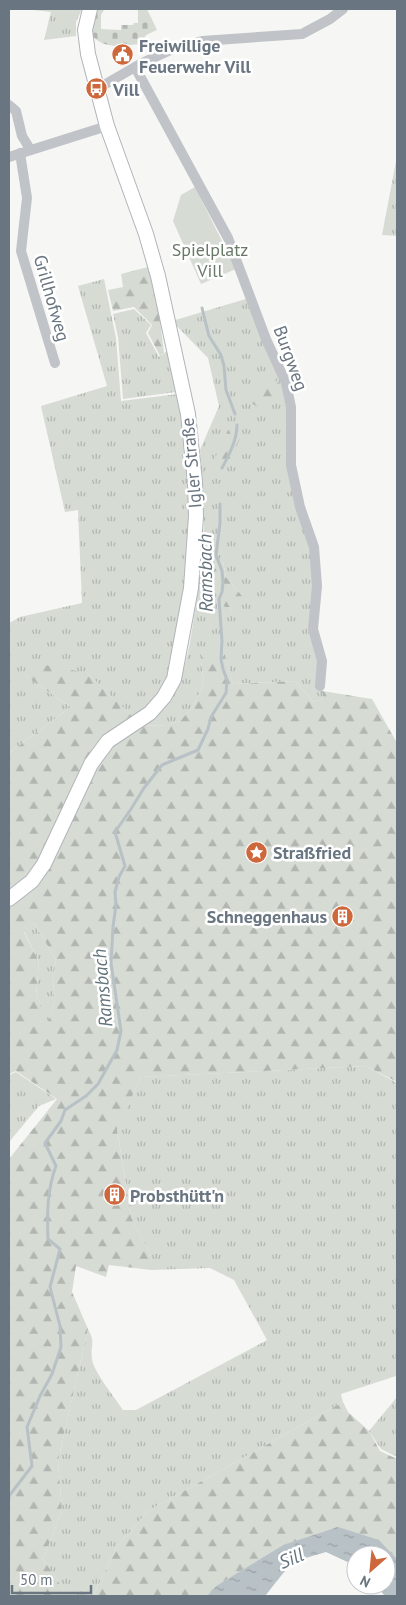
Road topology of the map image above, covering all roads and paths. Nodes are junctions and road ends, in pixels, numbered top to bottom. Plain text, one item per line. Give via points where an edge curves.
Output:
1 (90, 9) edge
2 (343, 9) edge
3 (135, 67) junction
4 (97, 89) junction
5 (9, 105) edge
6 (107, 126) junction
7 (25, 151) junction
8 (9, 157) edge
9 (55, 363) dead end
10 (320, 686) dead end
11 (9, 899) edge

1 - 4 main road, Igler Straße via 85,23 85,38
2 - 3 street via 302,34 202,41 175,48
3 - 4 street
3 - 10 street, Burgweg via 228,238 286,383 291,407 292,465 300,507 314,546 317,586 313,629 322,661
4 - 6 main road, Igler Straße
5 - 7 street, Grillhofweg via 16,111
6 - 7 street
6 - 11 main road, Igler Straße via 158,276 188,414 195,491 191,588 170,688 150,713 108,741 99,752 44,864 32,880
7 - 8 street
7 - 9 street, Grillhofweg via 27,198 22,251

